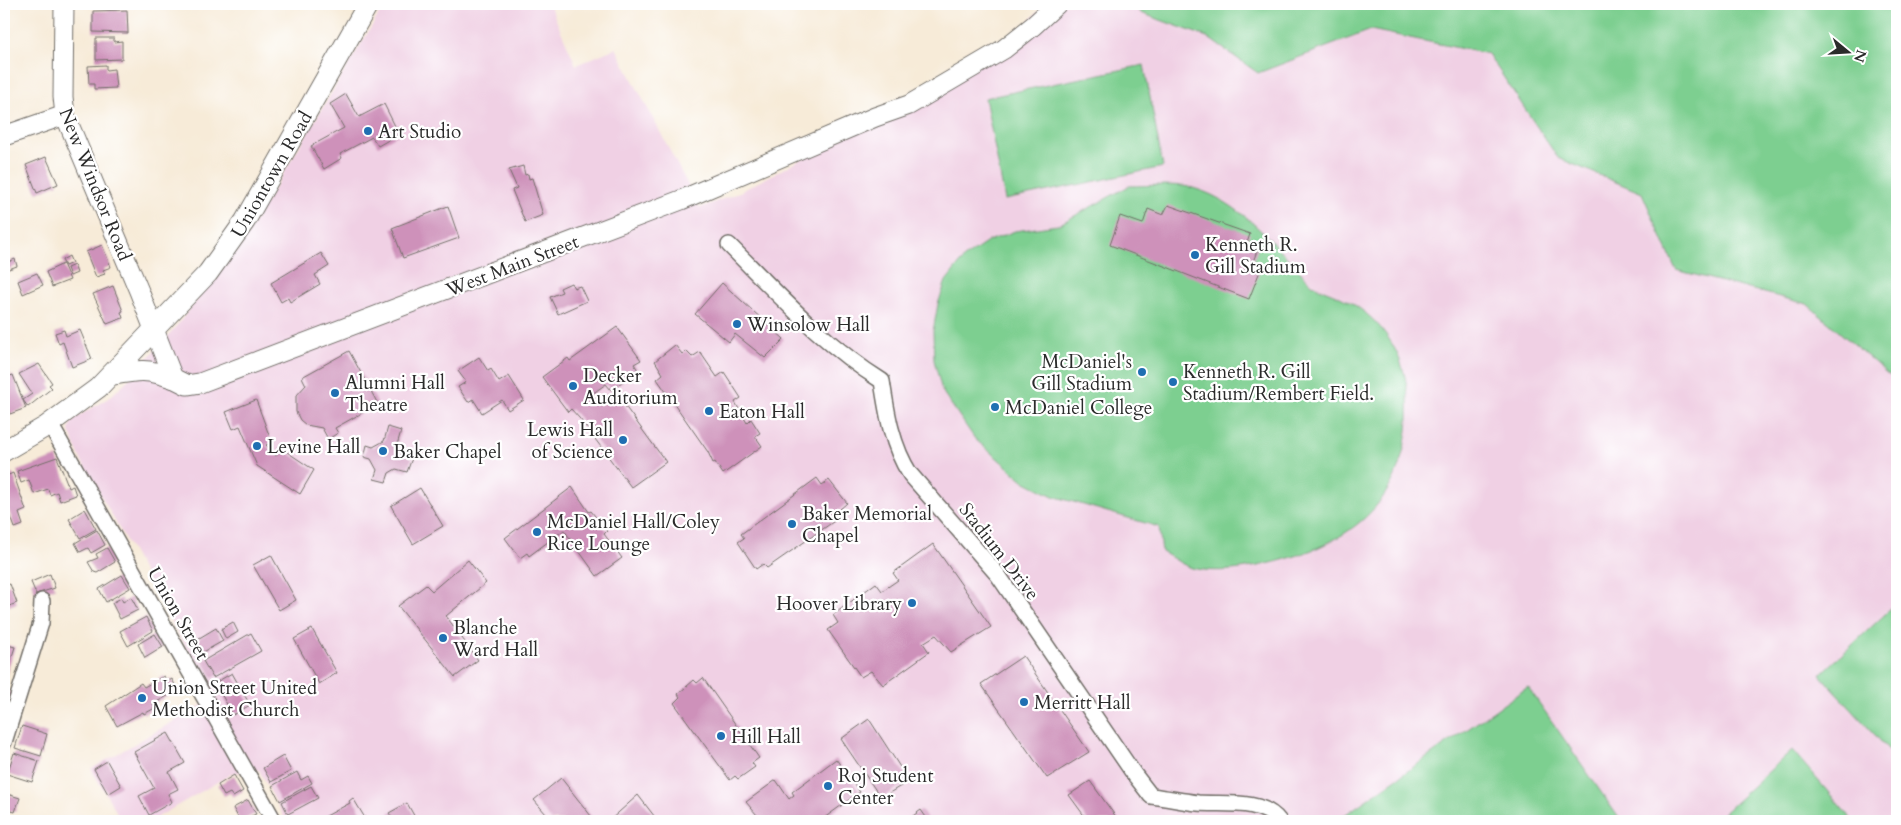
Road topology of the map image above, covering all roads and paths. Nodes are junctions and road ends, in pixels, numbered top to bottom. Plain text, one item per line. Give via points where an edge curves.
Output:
1 (64, 4) edge
2 (368, 4) edge
3 (1057, 4) edge
4 (65, 115) junction
5 (4, 136) edge
6 (729, 245) dead end
7 (153, 330) junction
8 (111, 375) junction
9 (172, 378) junction
10 (50, 424) junction
11 (4, 451) edge
12 (42, 601) dead end
13 (4, 742) edge
14 (274, 821) edge
15 (1279, 821) edge

1 - 4 street, New Windsor Road
2 - 7 main road, Uniontown Road via 246,221 208,273
3 - 9 street, West Main Street via 1004,49 909,105 680,200 200,383 187,385
4 - 5 street
4 - 7 street, New Windsor Road
6 - 15 street, Stadium Drive via 854,364 882,381 899,456 910,474 998,575 1151,796 1258,807
7 - 8 main road
7 - 9 street
8 - 9 main road via 140,369
8 - 10 main road
10 - 11 main road
10 - 14 street, Union Street
12 - 13 street via 41,623

